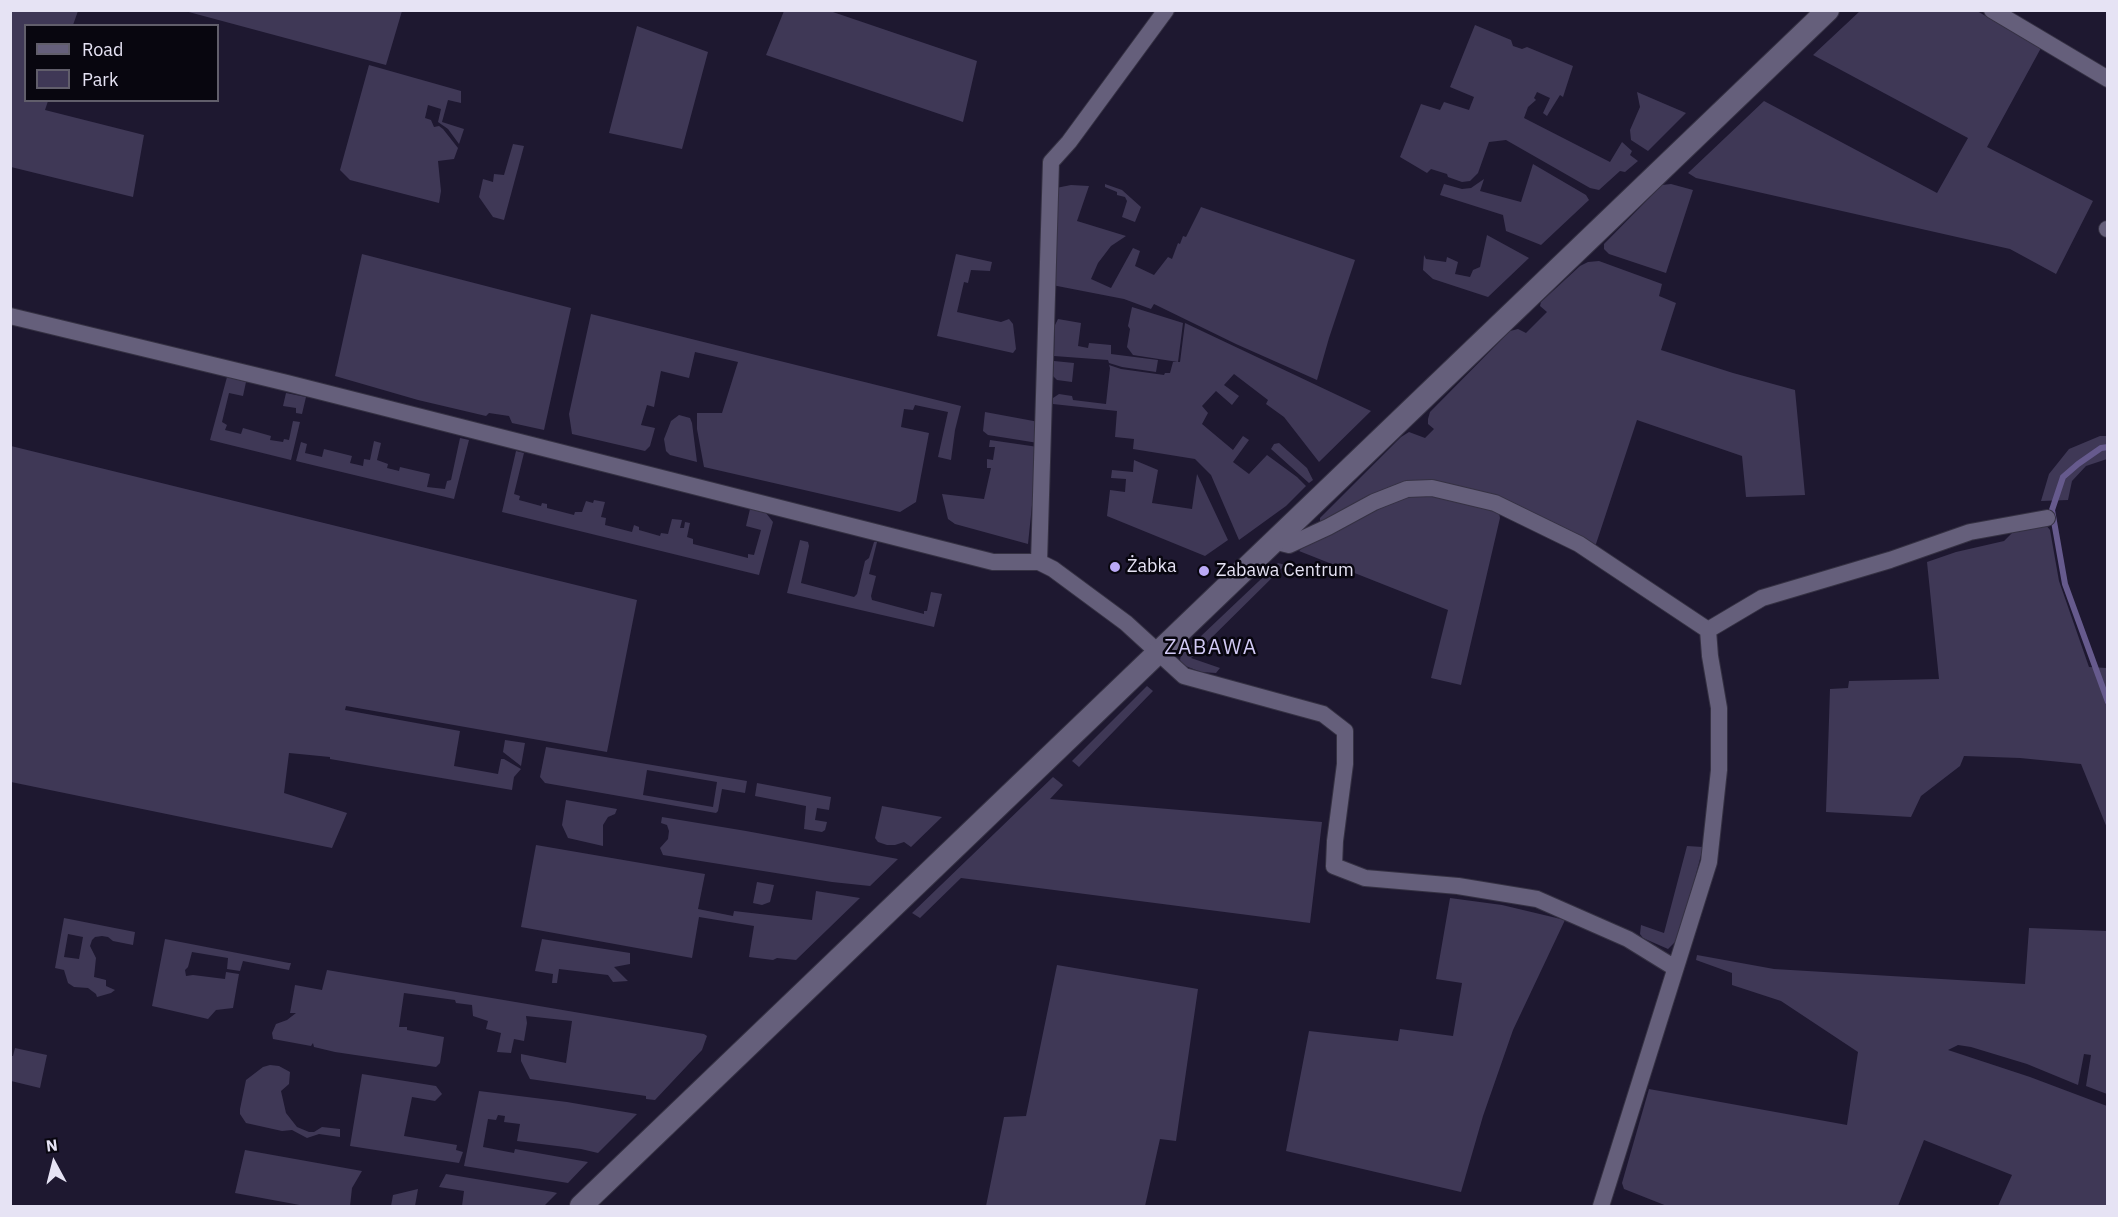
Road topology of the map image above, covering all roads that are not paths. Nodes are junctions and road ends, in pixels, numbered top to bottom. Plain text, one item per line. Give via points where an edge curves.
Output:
1 (1166, 10) edge
2 (1828, 10) edge
3 (1992, 10) edge
4 (2108, 79) edge
5 (10, 316) edge
6 (2047, 518) dead end
7 (1273, 541) junction
8 (1039, 562) junction
9 (1708, 630) junction
10 (1157, 653) junction
11 (1675, 968) junction
12 (582, 1206) edge
13 (1601, 1206) edge

1 - 8 street via 1051,162
2 - 7 main road
3 - 4 street
5 - 8 street via 993,562
6 - 9 street via 1971,532 1762,598
7 - 9 street via 1289,545 1374,502 1407,489 1432,488 1495,503 1579,544
7 - 10 main road
8 - 10 street via 1126,624
9 - 11 street via 1719,708 1719,770 1709,862
10 - 11 street via 1184,676 1323,714 1345,731 1334,866 1365,878 1458,886 1536,899 1628,939
10 - 12 main road
11 - 13 street

